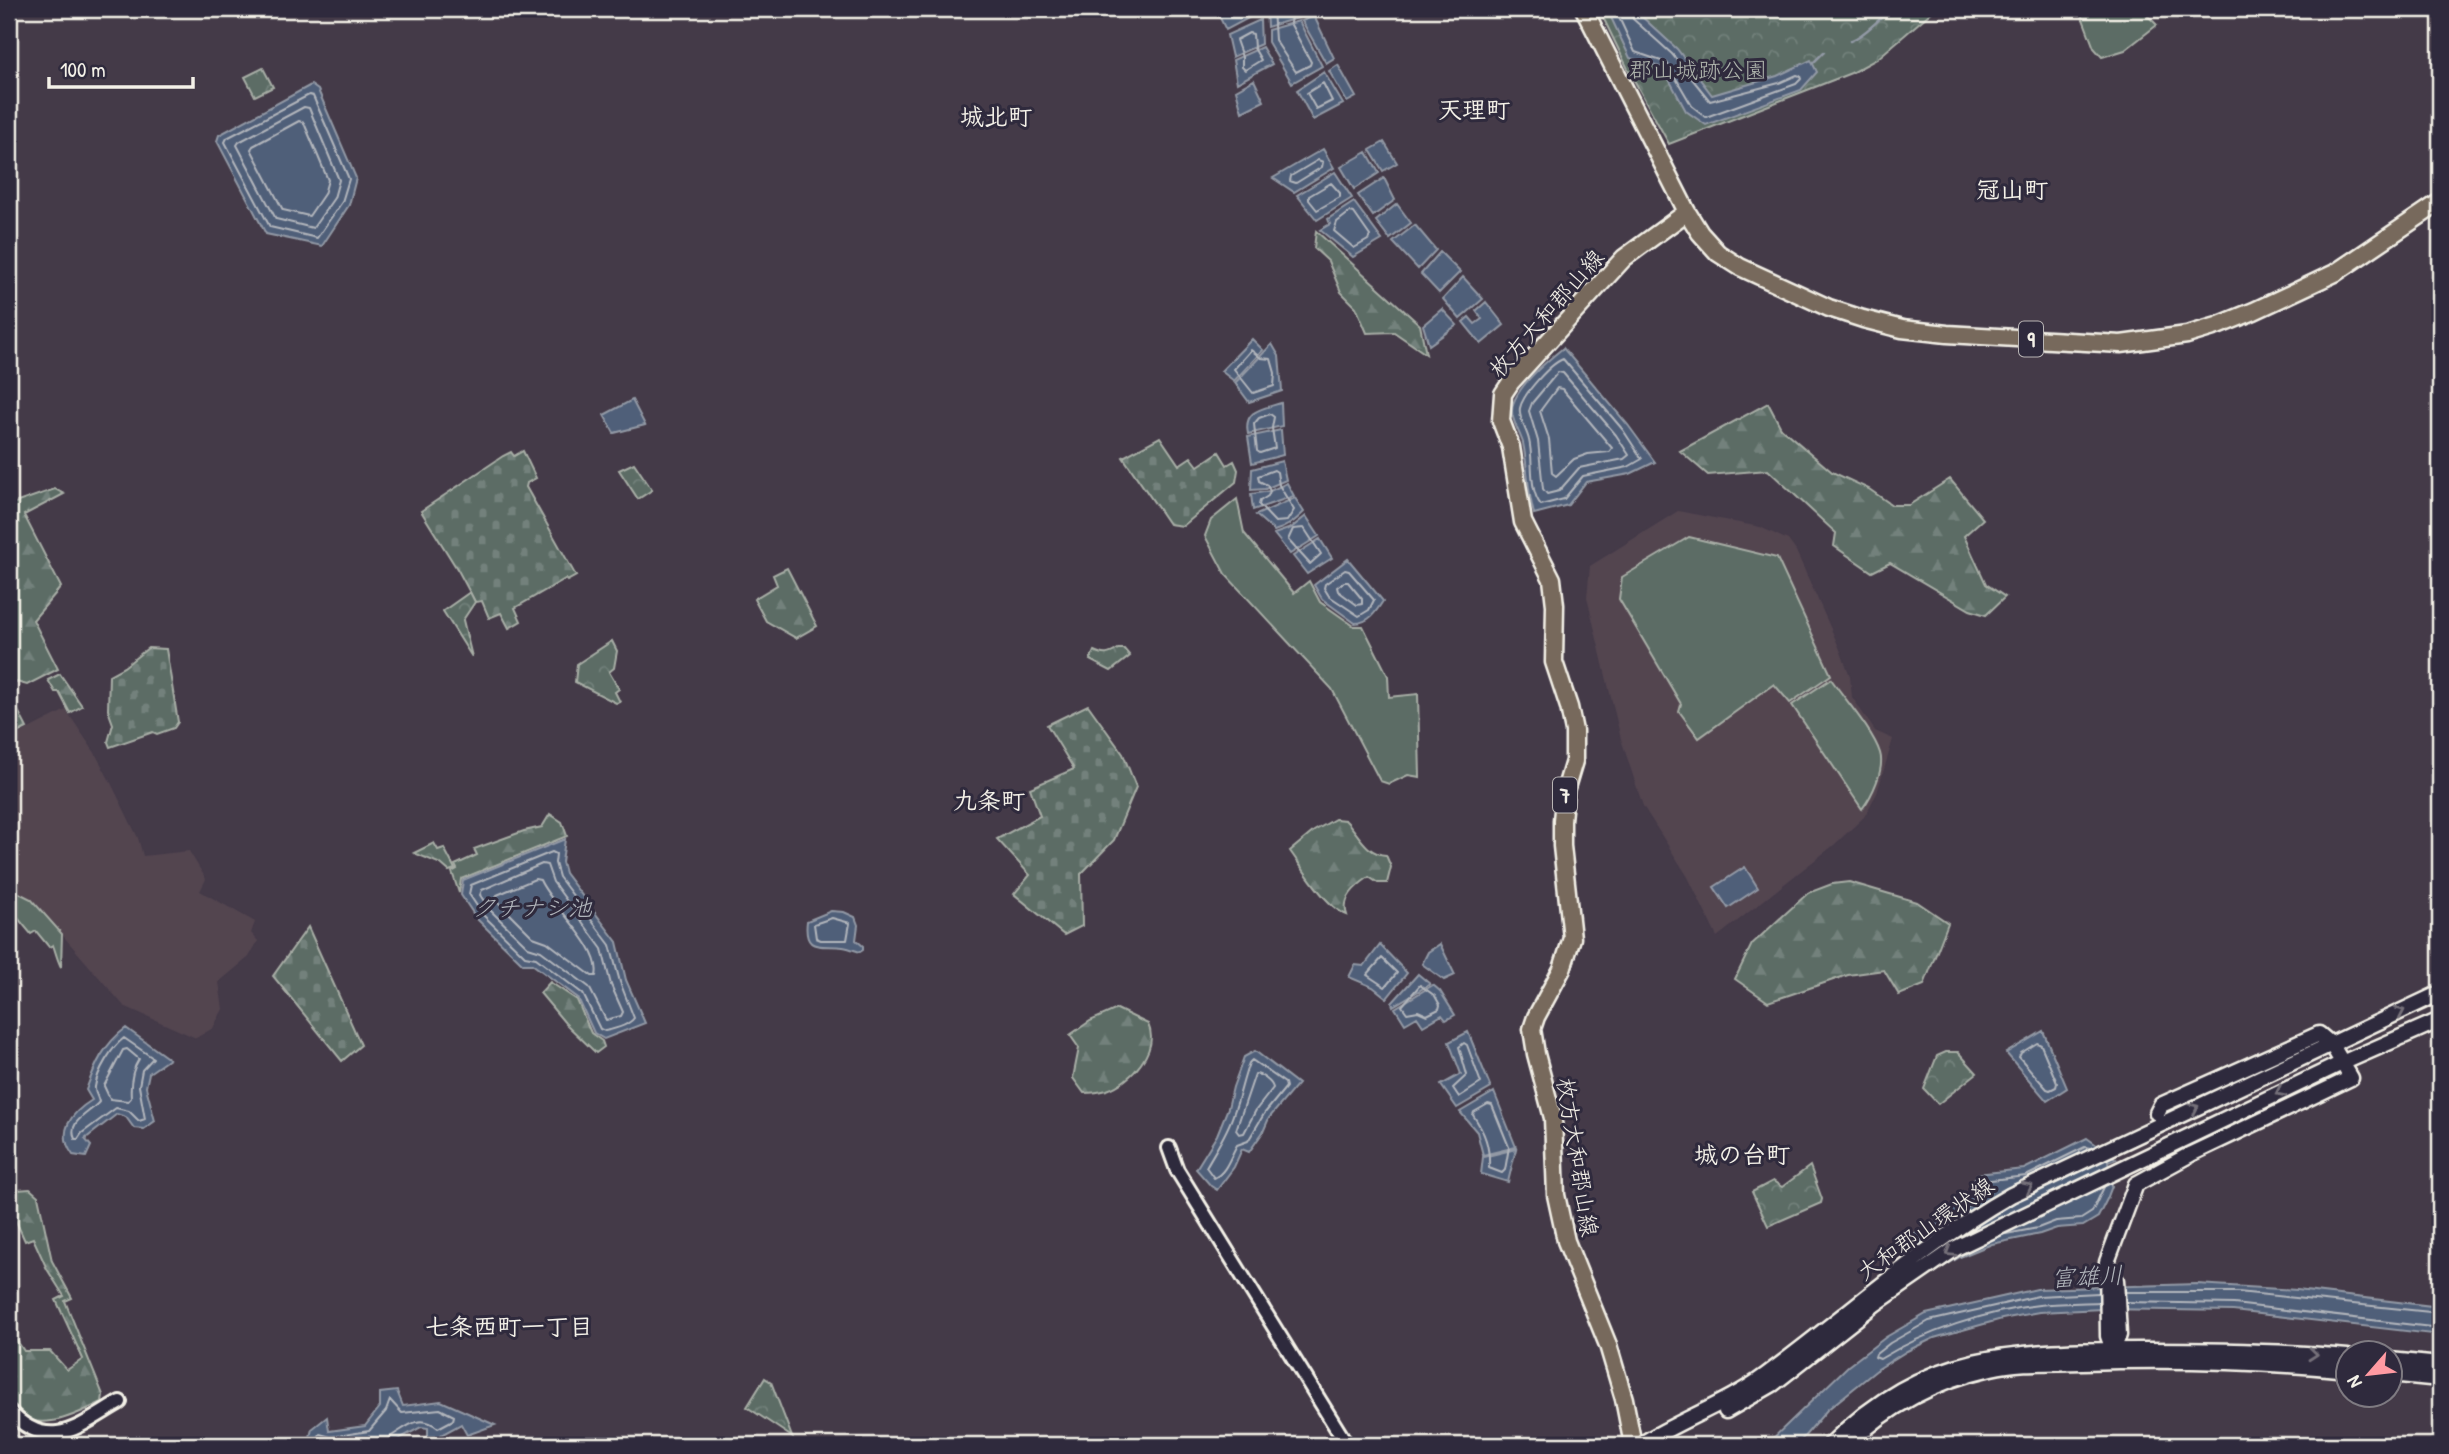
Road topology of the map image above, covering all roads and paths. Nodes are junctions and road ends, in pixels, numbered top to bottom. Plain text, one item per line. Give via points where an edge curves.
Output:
1 (1584, 9) edge
2 (2440, 202) edge
3 (1687, 212) junction
4 (2440, 993) edge
5 (2440, 1020) edge
6 (2332, 1045) junction
7 (2342, 1063) junction
8 (2163, 1126) dead end
9 (1169, 1148) dead end
10 (1912, 1268) junction
11 (2113, 1345) junction
12 (2334, 1356) edge
13 (2404, 1361) edge
14 (2440, 1365) edge
15 (2334, 1369) edge
16 (2404, 1375) edge
17 (2440, 1379) edge
18 (120, 1402) dead end
19 (9, 1411) edge
20 (1347, 1445) edge
21 (1633, 1445) edge
22 (1640, 1445) edge
23 (1647, 1445) edge
24 (1830, 1445) edge
25 (1848, 1445) edge

1 - 3 main road, 9
2 - 3 main road, 9 via 2345,268 2266,305 2188,335 2121,344 1948,334 1863,319 1740,267 1718,253
3 - 21 main road, 枚方大和郡山線 / 7 via 1624,258 1511,382 1500,409 1524,522 1552,579 1554,662 1574,731 1574,761 1562,820 1572,938 1532,1029 1553,1118 1556,1195 1566,1241 1608,1345
6 -> 4 main road, 大和郡山環状線
5 - 7 main road, 大和郡山環状線
6 - 7 main road
6 - 8 main road via 2319,1034 2161,1105
10 -> 6 main road, 大和郡山環状線 via 1975,1216 2011,1195
7 -> 10 main road, 大和郡山環状線
7 - 11 main road via 2351,1078 2178,1158 2136,1184 2111,1263
9 - 20 street via 1177,1170
10 - 22 main road, 大和郡山環状線 via 1765,1375 1712,1409
10 - 23 main road, 大和郡山環状線 via 1773,1384 1717,1416
11 -> 12 main road
11 - 15 main road
11 - 24 main road via 1991,1357 1937,1373 1877,1403
11 - 25 main road via 1967,1374 1884,1414
13 - 14 main road
16 - 17 main road
18 - 19 street via 66,1432 53,1434 27,1428

